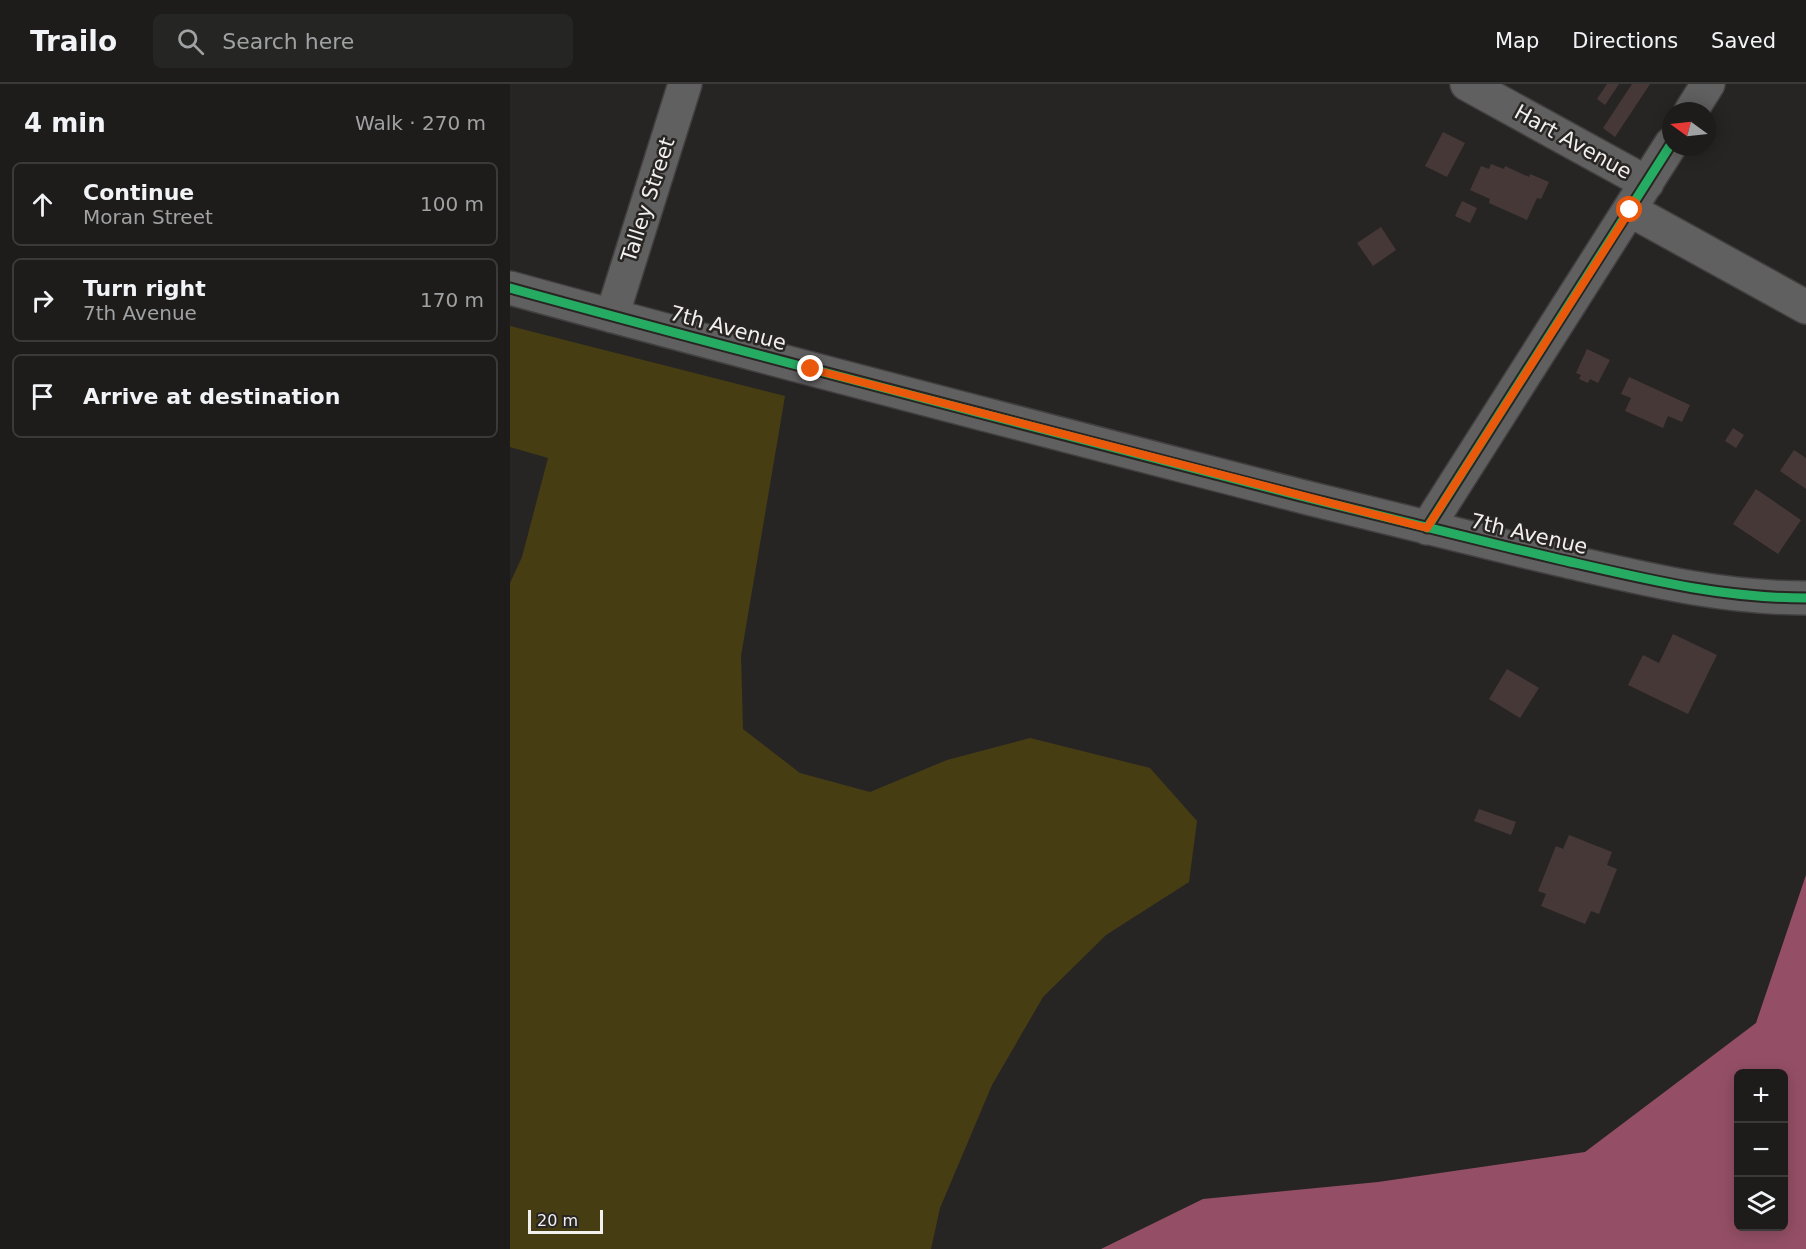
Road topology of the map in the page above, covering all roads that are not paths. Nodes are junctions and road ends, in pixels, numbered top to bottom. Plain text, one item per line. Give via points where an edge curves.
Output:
1 (685, 84) edge
2 (1467, 84) edge
3 (1708, 84) edge
4 (1697, 102) edge
5 (1664, 156) edge
6 (1647, 183) junction
7 (1630, 210) junction
8 (510, 288) edge
9 (1806, 307) edge
10 (612, 316) junction
11 (1427, 528) junction
12 (1806, 598) edge

1 - 10 street, Talley Street
2 - 6 street, Hart Avenue
3 - 4 street
5 - 6 street
6 - 7 street
7 - 9 street, Hart Avenue
7 - 11 street
8 - 10 street, 7th Avenue
10 - 11 street, 7th Avenue
11 - 12 street, 7th Avenue via 1670,585 1734,595

